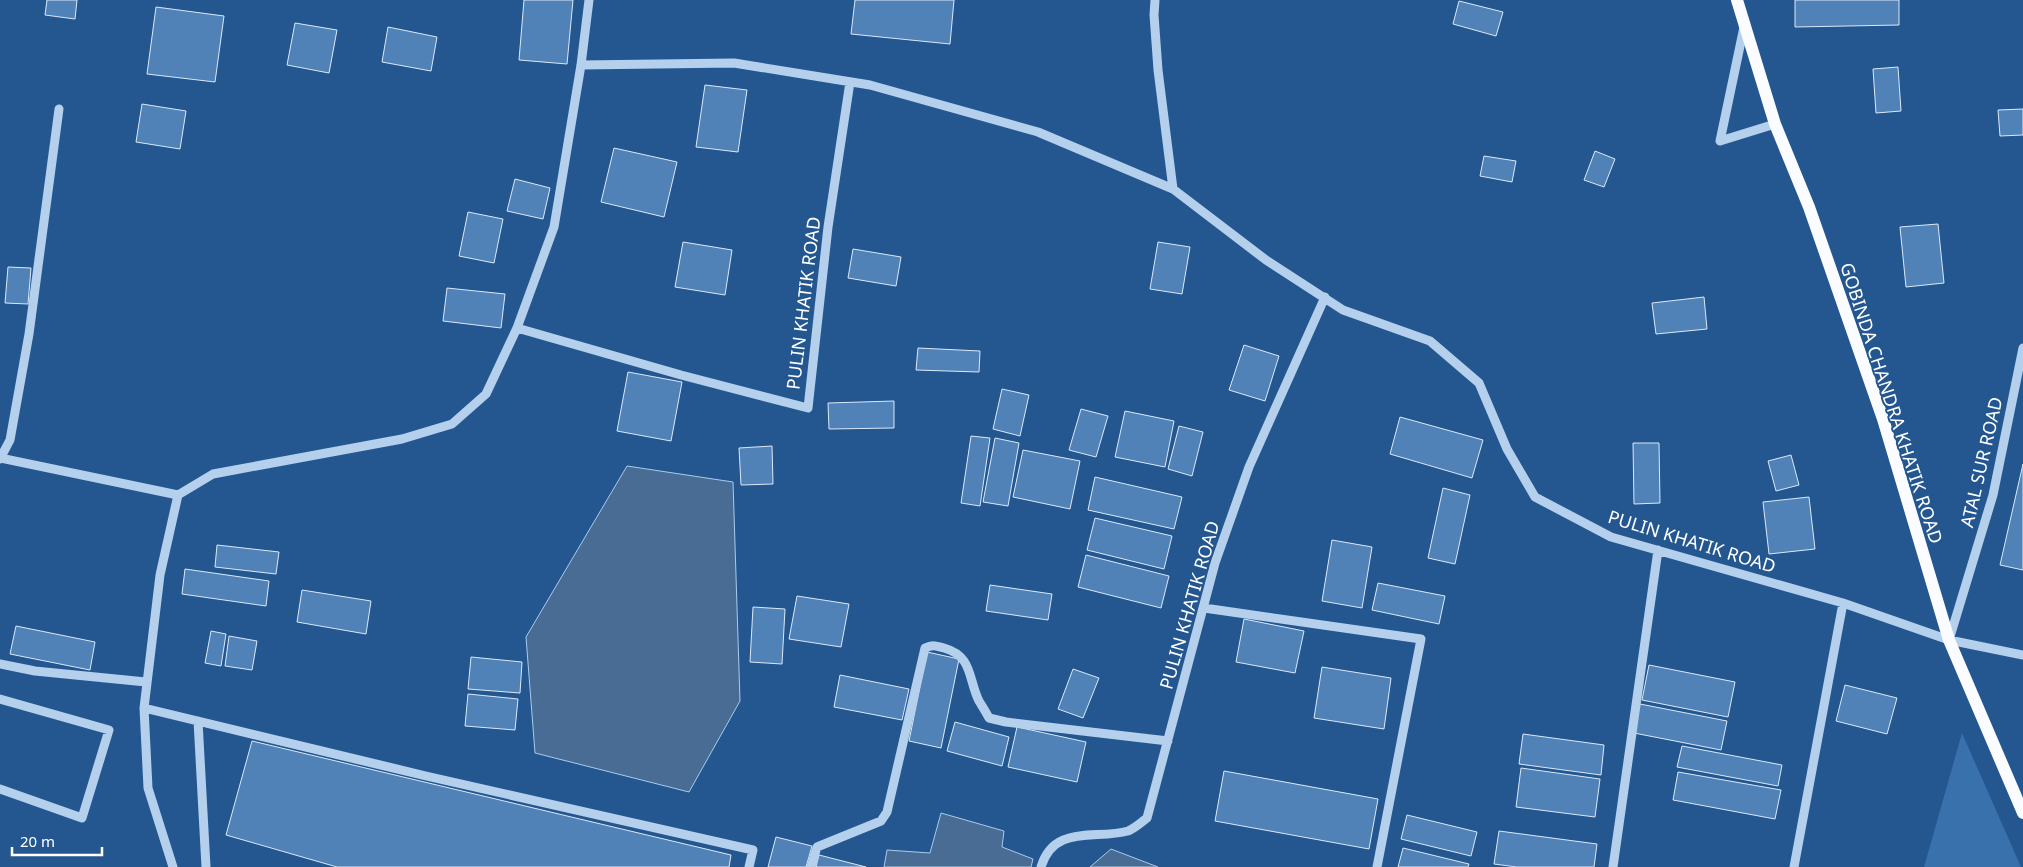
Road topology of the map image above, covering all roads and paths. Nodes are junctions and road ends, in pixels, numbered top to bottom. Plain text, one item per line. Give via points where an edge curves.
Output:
1 (589, 0) edge
2 (1155, 0) edge
3 (1737, 0) edge
4 (1745, 24) junction
5 (581, 65) junction
6 (850, 82) junction
7 (59, 109) dead end
8 (1775, 124) junction
9 (1173, 189) junction
10 (1325, 297) junction
11 (517, 328) junction
12 (2023, 348) edge
13 (0, 458) edge
14 (178, 495) junction
15 (1658, 550) junction
16 (1843, 603) junction
17 (1204, 608) junction
18 (1948, 640) junction
19 (2023, 655) edge
20 (0, 664) edge
21 (146, 682) junction
22 (0, 699) edge
23 (144, 708) junction
24 (198, 721) junction
25 (1168, 741) junction
26 (0, 789) edge
27 (2023, 813) edge
28 (1043, 863) edge
29 (173, 867) edge
30 (206, 867) edge
31 (749, 867) edge
32 (812, 867) edge
33 (1378, 867) edge
34 (1613, 867) edge
35 (1794, 867) edge

1 - 5 street
2 - 9 street via 1158,70
3 - 4 main road, GOBINDA CHANDRA KHATIK ROAD
4 - 8 main road, GOBINDA CHANDRA KHATIK ROAD
4 - 8 street via 1720,141
5 - 6 street, PULIN KHATIK ROAD via 734,63
5 - 11 street via 554,227
6 - 9 street, PULIN KHATIK ROAD via 1038,132
6 - 11 street, PULIN KHATIK ROAD via 828,227 808,408 681,376
7 - 13 street via 30,334 10,440
8 - 18 main road, GOBINDA CHANDRA KHATIK ROAD via 1809,207 1883,419
9 - 10 street, PULIN KHATIK ROAD via 1266,260
10 - 15 street, PULIN KHATIK ROAD via 1343,310 1430,341 1479,383 1507,449 1535,497 1611,537
10 - 17 street, PULIN KHATIK ROAD via 1249,467 1215,563
11 - 14 street via 486,394 452,424 402,439 213,474
12 - 18 street, ATAL SUR ROAD via 1993,495
13 - 14 street
14 - 21 street via 160,575
15 - 16 street, PULIN KHATIK ROAD
15 - 34 street
16 - 18 street, PULIN KHATIK ROAD
16 - 35 street
17 - 25 street, PULIN KHATIK ROAD
17 - 33 street via 1421,639
18 - 19 street, PULIN KHATIK ROAD
18 - 27 main road, GOBINDA CHANDRA KHATIK ROAD
20 - 21 street via 35,671
21 - 23 street
22 - 26 street via 109,730 82,818
23 - 24 street
23 - 29 street via 148,788
24 - 30 street
24 - 31 street via 753,850
25 - 28 street, PULIN KHATIK ROAD via 1147,818 1129,831 1061,840 1051,847
25 - 32 street via 989,718 962,659 954,651 932,645 925,648 887,812 881,822 817,847

